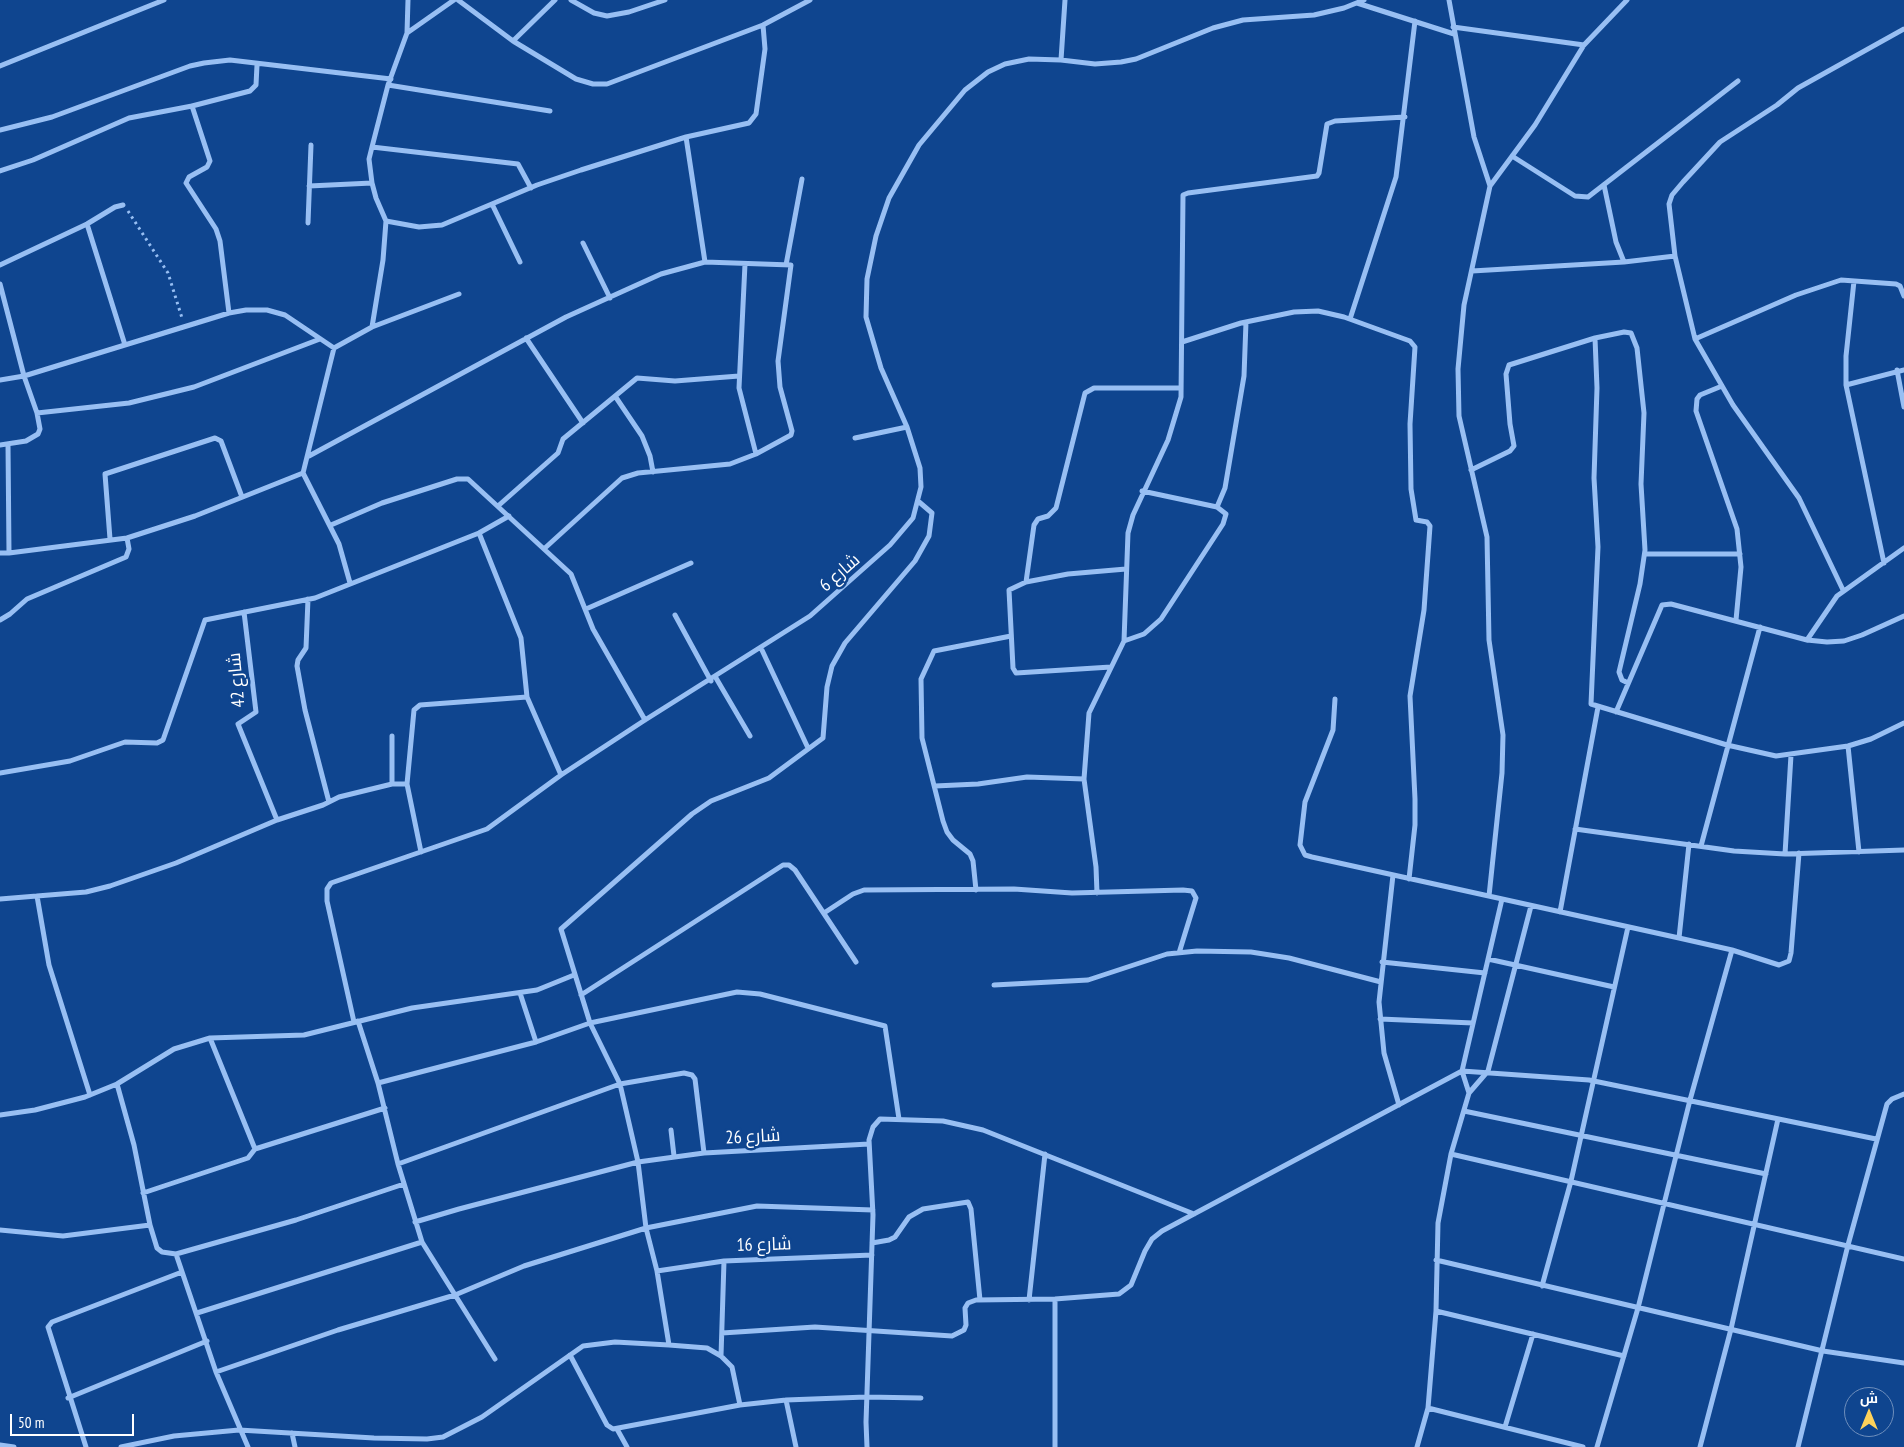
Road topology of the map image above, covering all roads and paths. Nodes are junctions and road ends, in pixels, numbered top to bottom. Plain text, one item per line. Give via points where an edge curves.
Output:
1 (164, 0) edge
2 (408, 0) edge
3 (454, 0) edge
4 (458, 0) edge
5 (555, 0) edge
6 (570, 0) edge
7 (666, 0) edge
8 (810, 0) edge
9 (1065, 0) edge
10 (1364, 0) edge
11 (1449, 0) edge
12 (1627, 0) edge
13 (1357, 3) junction
14 (1415, 21) junction
15 (763, 25) junction
16 (1453, 27) junction
17 (1904, 28) edge
18 (407, 32) junction
19 (1454, 34) junction
20 (513, 41) junction
21 (1584, 45) junction
22 (1061, 60) junction
23 (257, 65) junction
24 (0, 66) edge
25 (391, 79) junction
26 (1738, 81) dead end
27 (388, 85) junction
28 (192, 106) junction
29 (550, 111) dead end
30 (1405, 117) junction
31 (0, 130) edge
32 (686, 137) junction
33 (311, 145) dead end
34 (372, 147) junction
35 (1512, 156) junction
36 (0, 172) edge
37 (802, 179) dead end
38 (372, 183) junction
39 (1604, 185) junction
40 (309, 186) junction
41 (1490, 186) junction
42 (531, 188) junction
43 (492, 204) junction
44 (123, 205) joint
45 (386, 221) junction
46 (308, 223) dead end
47 (87, 224) junction
48 (583, 243) dead end
49 (1675, 256) junction
50 (520, 262) dead end
51 (705, 262) junction
52 (1624, 262) junction
53 (745, 264) junction
54 (0, 265) edge
55 (786, 265) junction
56 (1472, 271) junction
57 (1854, 280) junction
58 (0, 284) edge
59 (459, 294) dead end
60 (1904, 296) edge
61 (610, 298) junction
62 (2, 299) edge
63 (229, 312) junction
64 (1350, 319) junction
65 (1246, 322) junction
66 (185, 326) junction
67 (372, 326) junction
68 (526, 338) junction
69 (1595, 338) junction
70 (320, 339) junction
71 (1694, 339) junction
72 (1182, 342) junction
73 (125, 345) junction
74 (334, 348) junction
75 (1897, 370) junction
76 (1904, 370) edge
77 (24, 376) junction
78 (738, 376) junction
79 (0, 380) edge
80 (1846, 385) junction
81 (1722, 386) junction
82 (1181, 388) junction
83 (614, 396) junction
84 (1904, 407) edge
85 (37, 413) junction
86 (583, 423) junction
87 (907, 427) junction
88 (856, 438) dead end
89 (8, 444) junction
90 (0, 445) edge
91 (756, 454) junction
92 (309, 456) junction
93 (1472, 470) junction
94 (653, 472) junction
95 (303, 473) junction
96 (1142, 492) junction
97 (242, 497) junction
98 (918, 501) junction
99 (498, 506) junction
100 (1217, 507) junction
101 (509, 516) junction
102 (330, 525) junction
103 (479, 533) junction
104 (126, 538) junction
105 (110, 539) junction
106 (545, 548) junction
107 (1904, 550) edge
108 (0, 553) edge
109 (9, 553) junction
110 (1645, 554) junction
111 (1740, 554) junction
112 (691, 563) dead end
113 (1884, 563) junction
114 (1126, 569) junction
115 (1026, 582) junction
116 (350, 583) junction
117 (1843, 590) junction
118 (308, 599) junction
119 (586, 609) junction
120 (244, 612) junction
121 (675, 615) dead end
122 (1904, 616) edge
123 (0, 620) edge
124 (1736, 620) junction
125 (1760, 627) junction
126 (1011, 636) junction
127 (1124, 640) junction
128 (1807, 640) junction
129 (761, 648) junction
130 (1111, 667) junction
131 (713, 679) junction
132 (1628, 683) junction
133 (527, 697) junction
134 (1335, 699) dead end
135 (1598, 706) junction
136 (1616, 712) junction
137 (645, 720) junction
138 (1904, 723) edge
139 (392, 736) dead end
140 (750, 736) dead end
141 (1727, 745) junction
142 (1848, 746) junction
143 (808, 748) junction
144 (1791, 754) junction
145 (0, 773) edge
146 (561, 775) junction
147 (1084, 779) junction
148 (392, 784) junction
149 (407, 784) junction
150 (935, 786) junction
151 (328, 802) junction
152 (277, 820) junction
153 (1575, 829) junction
154 (1689, 844) junction
155 (1701, 846) junction
156 (1904, 850) edge
157 (421, 852) junction
158 (1859, 852) junction
159 (1799, 853) junction
160 (1785, 854) junction
161 (1393, 875) junction
162 (1409, 879) junction
163 (976, 890) junction
164 (1097, 893) junction
165 (37, 896) junction
166 (1488, 896) junction
167 (0, 899) edge
168 (1502, 899) junction
169 (1531, 906) junction
170 (1560, 912) junction
171 (824, 913) junction
172 (1628, 927) junction
173 (1679, 938) junction
174 (1732, 950) junction
175 (1179, 953) junction
176 (1488, 960) junction
177 (856, 962) dead end
178 (1382, 962) junction
179 (1516, 966) junction
180 (1485, 973) junction
181 (574, 975) junction
182 (1381, 982) junction
183 (994, 985) dead end
184 (1614, 987) junction
185 (520, 993) junction
186 (581, 995) junction
187 (1380, 1019) junction
188 (356, 1022) junction
189 (590, 1023) junction
190 (1473, 1023) junction
191 (210, 1038) junction
192 (536, 1042) junction
193 (1462, 1071) junction
194 (1488, 1071) junction
195 (1593, 1081) junction
196 (378, 1083) junction
197 (117, 1084) junction
198 (620, 1084) junction
199 (1469, 1093) junction
200 (1904, 1094) edge
201 (90, 1095) junction
202 (1690, 1100) junction
203 (1399, 1105) junction
204 (385, 1108) junction
205 (1464, 1111) junction
206 (0, 1115) edge
207 (899, 1119) junction
208 (1778, 1119) junction
209 (671, 1130) dead end
210 (1581, 1135) junction
211 (1876, 1140) junction
212 (869, 1144) junction
213 (255, 1149) junction
214 (704, 1154) junction
215 (1045, 1154) junction
216 (1451, 1154) junction
217 (674, 1156) junction
218 (1675, 1156) junction
219 (638, 1162) junction
220 (398, 1164) junction
221 (1766, 1174) junction
222 (1571, 1181) junction
223 (404, 1184) junction
224 (143, 1193) junction
225 (1663, 1202) junction
226 (873, 1210) junction
227 (1194, 1214) junction
228 (415, 1222) junction
229 (1755, 1224) junction
230 (150, 1225) junction
231 (646, 1228) junction
232 (0, 1230) edge
233 (422, 1242) junction
234 (872, 1243) junction
235 (1848, 1245) junction
236 (176, 1254) junction
237 (872, 1255) junction
238 (1904, 1258) edge
239 (1436, 1260) junction
240 (724, 1261) junction
241 (657, 1271) junction
242 (182, 1272) junction
243 (1542, 1286) junction
244 (455, 1295) junction
245 (980, 1300) junction
246 (1029, 1300) junction
247 (1055, 1300) junction
248 (1638, 1308) junction
249 (1436, 1311) junction
250 (197, 1313) junction
251 (1730, 1329) junction
252 (869, 1330) junction
253 (722, 1333) junction
254 (1533, 1334) junction
255 (206, 1341) junction
256 (669, 1345) junction
257 (1823, 1351) junction
258 (570, 1355) junction
259 (721, 1356) junction
260 (1624, 1356) junction
261 (494, 1359) dead end
262 (1904, 1362) edge
263 (216, 1372) junction
264 (866, 1397) junction
265 (68, 1398) junction
266 (921, 1398) dead end
267 (786, 1400) junction
268 (740, 1405) junction
269 (1428, 1408) junction
270 (1505, 1427) junction
271 (617, 1429) junction
272 (239, 1430) junction
273 (292, 1433) junction
274 (0, 1445) edge
275 (14, 1447) edge
276 (86, 1447) edge
277 (121, 1447) edge
278 (248, 1447) edge
279 (295, 1447) edge
280 (627, 1447) edge
281 (796, 1447) edge
282 (867, 1447) edge
283 (1055, 1447) edge
284 (1417, 1447) edge
285 (1582, 1447) edge
286 (1597, 1447) edge
287 (1700, 1447) edge
288 (1798, 1447) edge

1 - 24 street
2 - 18 street
3 - 18 street
4 - 20 street
5 - 20 street
6 - 7 street via 594,13 608,16
8 - 15 street
9 - 22 street
10 - 13 street, شارع 6
11 - 16 street
12 - 21 street
13 - 14 street
13 - 22 street, شارع 6 via 1314,15 1243,20 1121,62 1095,64
14 - 19 street
14 - 30 street
15 - 20 street via 608,84 576,79
15 - 32 street via 765,49 753,120 745,125
16 - 19 street
16 - 21 street
17 - 49 street via 1798,88 1720,142 1701,160 1672,195 1669,204
18 - 25 street
19 - 41 street via 1474,137
21 - 35 street
22 - 87 street, شارع 6 via 1028,59 1005,64 988,72 965,90 919,145 889,198 876,236 867,279 866,317 881,368
23 - 25 street
23 - 28 street via 255,88
23 - 31 street via 230,60 190,66 52,117
25 - 27 street
26 - 39 street
27 - 29 street
27 - 34 street
28 - 36 street via 129,118
28 - 63 street via 210,161 186,183 216,229
30 - 64 street via 1396,177
30 - 72 street via 1327,124 1316,176 1183,195
32 - 42 street
32 - 51 street
33 - 40 street
34 - 38 street via 369,159
34 - 42 street via 518,164
35 - 39 street via 1574,196 1588,197
35 - 41 street
37 - 55 street
38 - 40 street
38 - 45 street
39 - 52 street via 1616,242
40 - 46 street
41 - 56 street
42 - 43 street
43 - 45 street via 430,228
43 - 50 street
44 - 47 street
44 - 66 path via 168,273
45 - 67 street
47 - 54 street
47 - 73 street
48 - 61 street
49 - 52 street
49 - 71 street
51 - 53 street
51 - 61 street via 661,274
52 - 56 street
53 - 55 street
53 - 78 street
55 - 91 street via 792,268 778,361 780,387 792,433
56 - 93 street via 1464,305 1458,369 1459,416
57 - 60 street via 1896,284
57 - 71 street via 1823,285
57 - 80 street
58 - 62 street
59 - 67 street
61 - 68 street
62 - 77 street
63 - 66 street
63 - 70 street via 267,310 285,315
64 - 65 street via 1318,312 1294,312
64 - 162 street via 1410,341 1415,347 1409,453 1411,489 1416,520 1430,526 1424,610 1410,696 1415,825
65 - 72 street
65 - 100 street via 1244,376 1225,488
66 - 73 street
67 - 74 street
68 - 86 street
68 - 92 street
69 - 93 street via 1509,365 1506,374 1514,446 1510,452
69 - 110 street via 1624,332 1631,333 1634,338 1644,413 1642,484
69 - 135 street via 1594,478 1598,546 1590,701
70 - 74 street
70 - 85 street via 194,387 129,403
71 - 81 street
72 - 82 street
73 - 77 street
74 - 92 street
75 - 76 street
75 - 80 street
75 - 84 street
77 - 79 street
77 - 85 street
78 - 83 street via 675,381 637,378
78 - 91 street via 740,399
80 - 113 street
81 - 111 street via 1700,395 1696,411 1736,529
81 - 117 street via 1799,498
82 - 96 street via 1168,440
82 - 115 street via 1094,388 1085,393 1056,508 1034,525
83 - 86 street
83 - 94 street via 642,436
85 - 89 street via 40,429 35,435 26,441
86 - 99 street via 561,442 558,453
87 - 88 street
87 - 98 street, شارع 6 via 920,468
89 - 90 street
89 - 109 street
91 - 94 street via 717,466
92 - 95 street
93 - 166 street via 1487,537 1489,640 1503,735 1502,773
94 - 106 street via 622,478
95 - 97 street
95 - 102 street
96 - 100 street
96 - 114 street via 1128,533
97 - 104 street
97 - 105 street via 221,441 215,438 105,474
98 - 129 street, شارع 6 via 913,518 902,532 856,578 810,616
98 - 143 street via 932,513 929,536 915,561 845,643 832,666 827,687 823,738
99 - 101 street
99 - 102 street via 468,479 457,479 382,503
100 - 127 street via 1226,514 1224,524 1160,619 1144,634
101 - 103 street
101 - 106 street
102 - 116 street
103 - 116 street
103 - 133 street via 521,638
104 - 105 street
104 - 123 street via 129,549 126,557 27,599
105 - 109 street
106 - 119 street via 571,574
107 - 113 street
108 - 109 street
110 - 111 street
110 - 132 street via 1619,672 1622,680
111 - 124 street
112 - 119 street
113 - 117 street
114 - 115 street via 1083,572
114 - 127 street
115 - 126 street via 1009,590
116 - 118 street
117 - 128 street
118 - 120 street
118 - 151 street via 306,648 297,666
119 - 137 street via 593,629
120 - 145 street via 211,618 202,624 163,740 158,743 125,742 70,761
120 - 152 street, شارع 42 via 256,712 238,724
121 - 131 street
122 - 128 street via 1844,640
124 - 125 street
124 - 132 street via 1671,604 1662,605
125 - 128 street
125 - 141 street
126 - 130 street via 1016,673
126 - 150 street via 941,649 931,654 921,679 921,724
127 - 130 street
129 - 131 street, شارع 6
129 - 143 street
130 - 147 street via 1089,713
131 - 137 street, شارع 6
131 - 140 street
132 - 136 street
133 - 146 street
133 - 149 street via 416,707
134 - 161 street via 1333,730 1305,802 1300,846 1305,854 1312,857
135 - 136 street
135 - 153 street
136 - 141 street
137 - 146 street, شارع 6
138 - 142 street
139 - 148 street
141 - 144 street via 1776,756
141 - 155 street
142 - 144 street
142 - 158 street
143 - 181 street via 769,778 711,801 692,814 595,901 562,926 561,934
144 - 160 street
146 - 157 street, شارع 6 via 487,829
147 - 150 street via 1027,777
147 - 164 street
148 - 149 street
148 - 151 street
149 - 157 street
150 - 163 street via 946,832 973,861
151 - 152 street
152 - 165 street via 176,863 110,886 86,892
153 - 154 street
153 - 170 street
154 - 155 street
154 - 173 street
155 - 160 street
156 - 158 street
157 - 188 street, شارع 6 via 330,883 327,889 327,901
158 - 159 street
159 - 160 street
159 - 174 street via 1789,961 1779,965
161 - 162 street
161 - 178 street
162 - 166 street
163 - 164 street
163 - 171 street via 864,890
164 - 175 street via 1192,891 1195,904
165 - 167 street
165 - 201 street via 49,965
166 - 168 street
168 - 169 street
168 - 176 street
169 - 170 street
169 - 179 street
170 - 172 street
171 - 177 street
171 - 186 street via 795,870 783,865
172 - 173 street
172 - 184 street
173 - 174 street
174 - 202 street
175 - 182 street via 1251,952 1289,958
175 - 183 street via 1137,962 1088,980
176 - 179 street
176 - 180 street
178 - 180 street
178 - 182 street
179 - 184 street
179 - 194 street
180 - 190 street
181 - 185 street
181 - 186 street
182 - 187 street
184 - 195 street
185 - 188 street via 445,1002
185 - 192 street
186 - 189 street
187 - 190 street
187 - 203 street via 1384,1053
188 - 191 street via 304,1035
188 - 196 street, شارع 6
189 - 192 street
189 - 198 street
189 - 207 street via 737,992 760,994 880,1023 886,1029
190 - 193 street
191 - 197 street via 174,1049
191 - 213 street
192 - 196 street
193 - 194 street
193 - 199 street
193 - 203 street
194 - 195 street
194 - 199 street
195 - 202 street
195 - 210 street
196 - 204 street, شارع 6
197 - 201 street
197 - 224 street
198 - 214 street via 684,1073 692,1075
198 - 219 street
198 - 220 street
199 - 205 street
200 - 211 street via 1887,1104
201 - 206 street via 35,1110
202 - 208 street
202 - 218 street
203 - 227 street
204 - 213 street
204 - 220 street, شارع 6
205 - 210 street
205 - 216 street
207 - 212 street via 880,1119 873,1127
207 - 215 street via 943,1120 983,1130
208 - 211 street
208 - 221 street
209 - 217 street
210 - 218 street
210 - 222 street
211 - 235 street
212 - 214 street, شارع 26
212 - 226 street
213 - 224 street via 242,1160
214 - 217 street, شارع 26
215 - 227 street
215 - 246 street
216 - 222 street
216 - 239 street via 1438,1223
217 - 219 street, شارع 26
218 - 221 street
218 - 225 street
219 - 228 street, شارع 26
219 - 231 street
220 - 223 street, شارع 6
221 - 229 street
222 - 225 street
222 - 243 street
223 - 228 street, شارع 6
223 - 236 street via 296,1220
224 - 230 street
225 - 229 street
225 - 248 street
226 - 231 street via 757,1206
226 - 234 street
227 - 247 street via 1152,1240 1126,1291
228 - 233 street, شارع 6
229 - 235 street
229 - 251 street
230 - 232 street via 63,1236
230 - 236 street via 159,1250
231 - 241 street
231 - 244 street via 524,1266
233 - 244 street, شارع 6
233 - 250 street
234 - 237 street
234 - 245 street via 895,1237 908,1217 923,1209 968,1202
235 - 238 street
235 - 257 street
236 - 242 street
237 - 240 street, شارع 16
237 - 252 street
239 - 243 street
239 - 249 street
240 - 241 street, شارع 16
240 - 253 street
241 - 256 street
242 - 250 street
242 - 265 street via 52,1322 48,1327
243 - 248 street
244 - 261 street, شارع 6
244 - 263 street via 338,1330
245 - 246 street
245 - 252 street via 968,1303 964,1330 952,1336
246 - 247 street
247 - 283 street
248 - 251 street
248 - 260 street
249 - 254 street
249 - 269 street
250 - 255 street
251 - 257 street
251 - 287 street
252 - 253 street via 783,1327
252 - 264 street
253 - 259 street
254 - 260 street
254 - 270 street
255 - 263 street
255 - 265 street
256 - 258 street via 596,1343 583,1346
256 - 259 street via 707,1348
257 - 262 street
257 - 288 street
258 - 271 street via 607,1425
258 - 273 street via 482,1417 443,1437 409,1439
259 - 268 street via 732,1367
260 - 286 street
263 - 272 street
264 - 266 street
264 - 267 street
264 - 282 street
265 - 276 street
267 - 268 street
267 - 281 street
268 - 271 street
269 - 270 street
269 - 284 street
270 - 285 street
271 - 280 street
272 - 273 street
272 - 277 street via 174,1436
272 - 278 street
273 - 279 street
274 - 275 street

